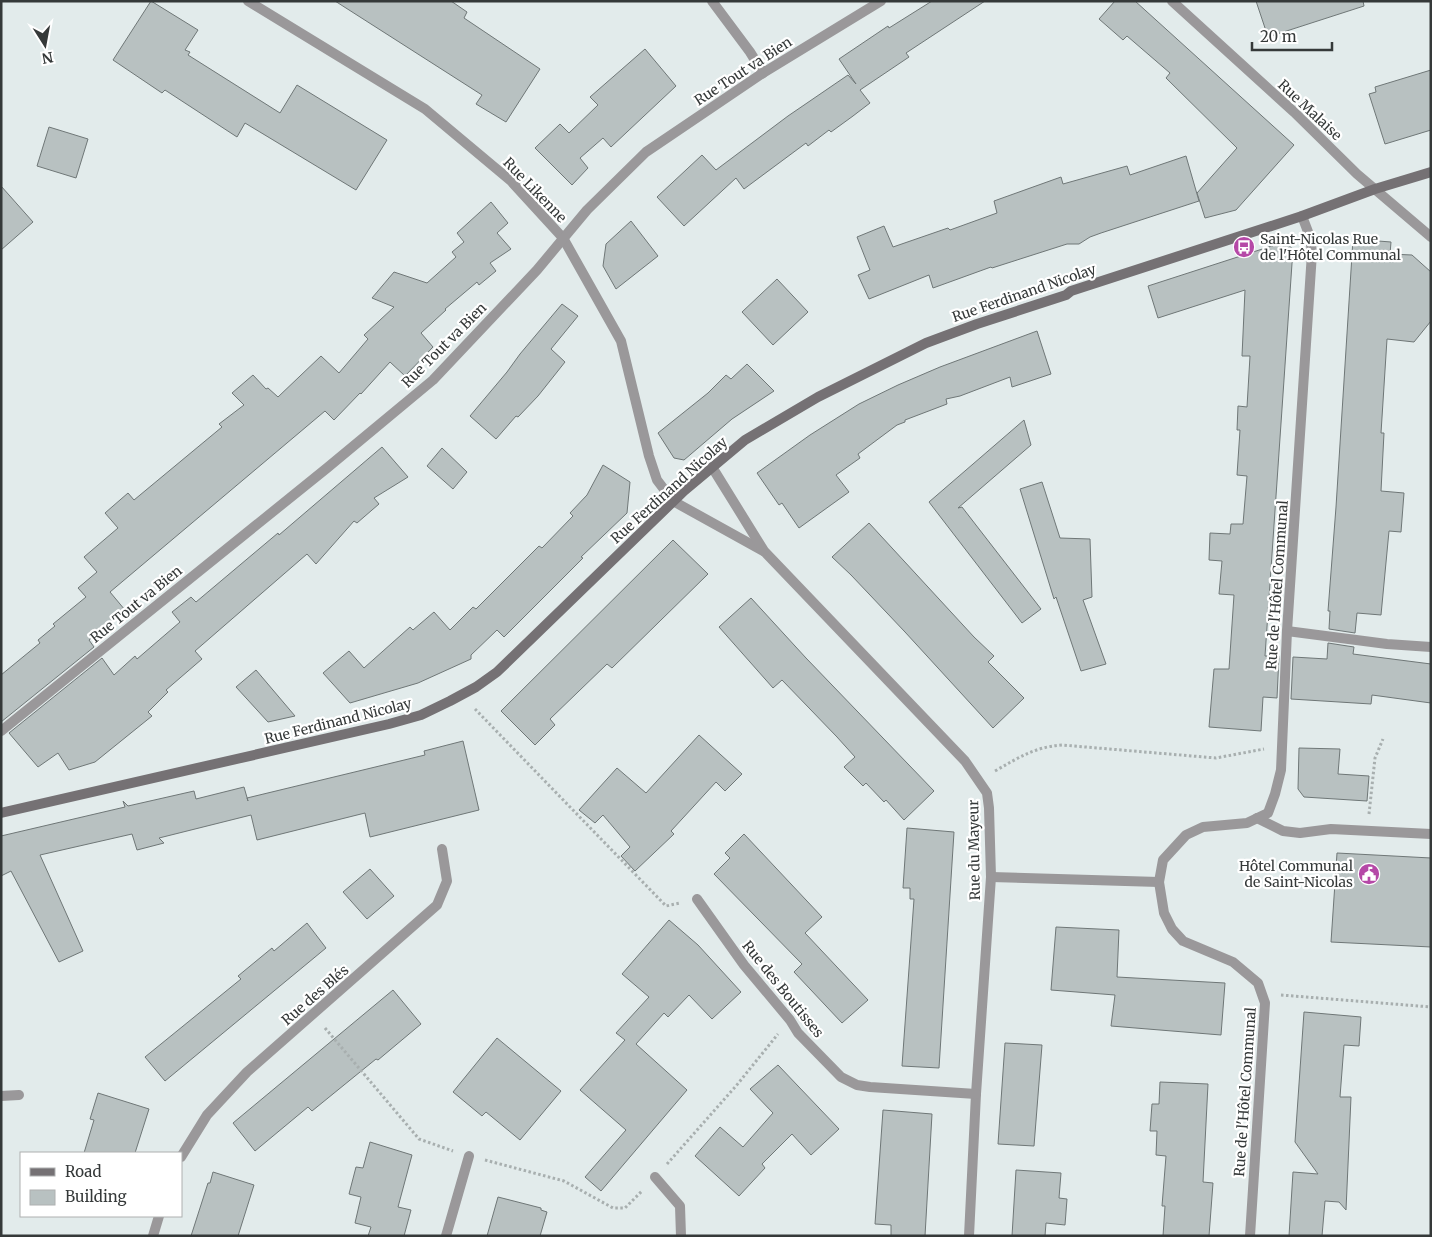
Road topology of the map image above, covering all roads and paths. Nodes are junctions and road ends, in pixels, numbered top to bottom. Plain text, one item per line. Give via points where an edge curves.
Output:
1 (248, 1) edge
2 (712, 1) edge
3 (881, 1) edge
4 (1172, 1) edge
5 (763, 73) junction
6 (1431, 172) edge
7 (1375, 189) junction
8 (1302, 216) junction
9 (1431, 237) edge
10 (563, 238) junction
11 (712, 467) junction
12 (673, 501) junction
13 (764, 551) junction
14 (1288, 631) junction
15 (1431, 647) edge
16 (490, 724) dead end
17 (1, 731) edge
18 (1383, 739) dead end
19 (1282, 748) junction
20 (980, 780) junction
21 (1, 813) edge
22 (1257, 818) junction
23 (1368, 830) junction
24 (1431, 834) edge
25 (442, 849) dead end
26 (991, 878) junction
27 (1159, 882) junction
28 (697, 899) joint
29 (1263, 997) junction
30 (1431, 1007) edge
31 (314, 1014) junction
32 (790, 1020) junction
33 (976, 1094) junction
34 (19, 1095) dead end
35 (1, 1096) edge
36 (182, 1154) edge
37 (469, 1156) junction
38 (656, 1177) junction
39 (160, 1217) edge
40 (153, 1236) edge
41 (446, 1236) edge
42 (681, 1236) edge
43 (969, 1236) edge
44 (1250, 1236) edge

1 - 10 street, Rue Likenne via 425,109 511,181
2 - 5 street
3 - 5 street, Rue Tout va Bien
4 - 7 street, Rue Malaise
5 - 10 street, Rue Tout va Bien via 646,152
6 - 7 street, Rue Ferdinand Nicolay
7 - 8 street, Rue Ferdinand Nicolay
7 - 9 street, Rue Malaise
8 - 11 street, Rue Ferdinand Nicolay via 1071,291 926,343 796,409 745,440
8 - 14 street, Rue de l'Hôtel Communal via 1312,253
10 - 12 street, Rue Likenne via 621,341 649,456 657,480
10 - 17 street, Rue Tout va Bien via 433,380
11 - 12 street, Rue Ferdinand Nicolay
11 - 13 street, Rue du Mayeur
12 - 13 street, Rue du Mayeur
12 - 21 street, Rue Ferdinand Nicolay via 511,660 476,687 445,704 399,722
13 - 20 street, Rue du Mayeur
14 - 15 street
14 - 19 street, Rue de l'Hôtel Communal
16 - 28 path via 666,906
18 - 23 path via 1374,758
19 - 20 path via 1257,749 1216,758 1046,746
19 - 22 street, Rue de l'Hôtel Communal via 1272,804 1268,813
20 - 26 street, Rue du Mayeur via 987,793 989,808
22 - 23 street via 1283,831 1300,833 1331,828
22 - 27 street, Rue de l'Hôtel Communal via 1247,823 1203,827 1186,835 1162,860
23 - 24 street
25 - 31 street, Rue des Blés via 447,881 437,905
26 - 27 street
26 - 33 street, Rue du Mayeur
27 - 29 street, Rue de l'Hôtel Communal via 1164,913 1172,929 1183,941 1233,962 1258,983
28 - 32 street, Rue des Boutisses
29 - 30 path via 1285,995
29 - 44 street, Rue de l'Hôtel Communal
31 - 36 street, Rue des Blés via 247,1072 207,1115
31 - 37 path via 409,1129 420,1139
32 - 33 street, Rue des Boutisses via 798,1033 841,1077 857,1085
32 - 38 path
33 - 43 street, Rue du Mayeur
34 - 35 street
37 - 38 path via 564,1182 613,1208 624,1208
37 - 41 street
38 - 42 street via 680,1206
39 - 40 street

